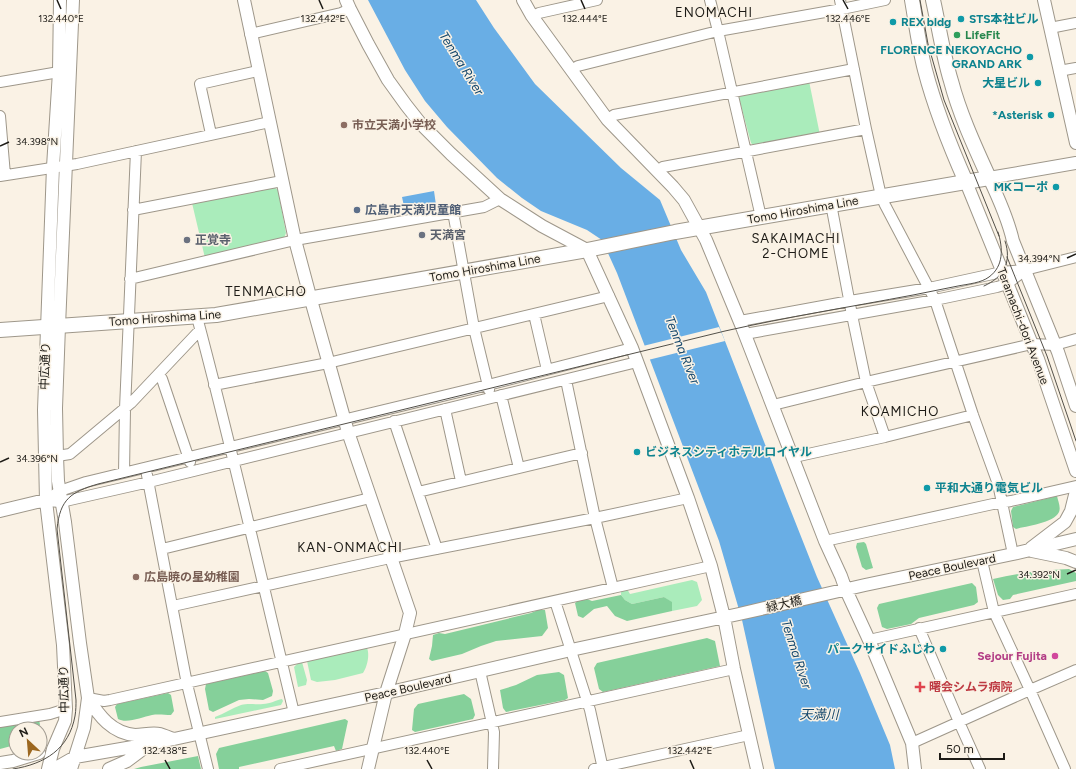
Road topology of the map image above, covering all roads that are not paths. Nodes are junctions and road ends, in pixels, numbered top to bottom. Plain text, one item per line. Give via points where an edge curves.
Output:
1 (60, 0) edge
2 (73, 0) edge
3 (244, 0) edge
4 (524, 0) edge
5 (597, 0) edge
6 (710, 0) edge
7 (885, 0) edge
8 (912, 0) edge
9 (933, 0) edge
10 (1044, 0) edge
11 (841, 4) edge
12 (348, 5) edge
13 (532, 16) junction
14 (1076, 23) edge
15 (1050, 28) junction
16 (718, 31) junction
17 (250, 34) junction
18 (1076, 68) edge
19 (854, 69) junction
20 (571, 70) junction
21 (258, 71) junction
22 (1059, 71) junction
23 (59, 72) junction
24 (0, 82) edge
25 (732, 92) junction
26 (1073, 114) edge
27 (0, 116) edge
28 (607, 120) junction
29 (270, 122) junction
30 (866, 129) junction
31 (211, 134) junction
32 (1076, 143) edge
33 (136, 151) junction
34 (746, 152) junction
35 (1076, 163) edge
36 (66, 166) junction
37 (53, 167) junction
38 (658, 171) junction
39 (2, 176) edge
40 (989, 178) junction
41 (282, 181) junction
42 (966, 182) junction
43 (881, 196) junction
44 (500, 199) junction
45 (831, 204) junction
46 (133, 210) junction
47 (453, 212) junction
48 (761, 217) junction
49 (699, 228) junction
50 (295, 240) junction
51 (587, 250) junction
52 (1076, 257) edge
53 (1025, 270) junction
54 (464, 272) junction
55 (1004, 278) junction
56 (130, 279) junction
57 (929, 288) junction
58 (609, 296) junction
59 (310, 300) junction
60 (935, 300) junction
61 (850, 301) junction
62 (534, 314) junction
63 (852, 315) junction
64 (128, 321) junction
65 (740, 321) junction
66 (198, 324) junction
67 (53, 327) junction
68 (474, 328) junction
69 (0, 330) edge
70 (745, 334) junction
71 (1076, 339) edge
72 (1032, 344) junction
73 (1055, 345) junction
74 (632, 348) junction
75 (955, 361) junction
76 (637, 362) junction
77 (328, 363) junction
78 (547, 370) junction
79 (159, 374) junction
80 (566, 380) junction
81 (866, 382) junction
82 (214, 385) junction
83 (488, 385) junction
84 (496, 397) junction
85 (772, 405) junction
86 (1076, 406) edge
87 (124, 409) junction
88 (445, 409) junction
89 (973, 415) junction
90 (344, 419) junction
91 (394, 421) junction
92 (348, 432) junction
93 (885, 437) junction
94 (230, 447) junction
95 (582, 453) junction
96 (57, 456) junction
97 (189, 457) junction
98 (793, 458) junction
99 (233, 461) junction
100 (146, 468) junction
101 (519, 468) junction
102 (193, 471) junction
103 (1076, 472) edge
104 (124, 473) junction
105 (462, 481) junction
106 (149, 482) junction
107 (1076, 486) edge
108 (1076, 491) edge
109 (418, 492) junction
110 (60, 496) junction
111 (370, 498) junction
112 (688, 498) junction
113 (46, 501) junction
114 (1002, 503) junction
115 (0, 510) edge
116 (595, 518) junction
117 (250, 528) junction
118 (1076, 539) edge
119 (825, 541) junction
120 (162, 549) junction
121 (437, 549) junction
122 (1029, 550) junction
123 (1013, 554) junction
124 (390, 558) junction
125 (982, 561) junction
126 (1076, 562) edge
127 (711, 566) junction
128 (264, 587) junction
129 (612, 588) junction
130 (846, 590) junction
131 (828, 594) joint
132 (1076, 594) edge
133 (555, 601) junction
134 (173, 606) junction
135 (994, 612) junction
136 (740, 614) joint
137 (724, 617) junction
138 (918, 628) junction
139 (405, 634) junction
140 (869, 640) junction
141 (571, 650) junction
142 (281, 662) junction
143 (734, 669) junction
144 (1076, 670) edge
145 (480, 671) junction
146 (187, 684) junction
147 (1030, 690) junction
148 (386, 693) junction
149 (88, 698) junction
150 (587, 701) junction
151 (66, 709) junction
152 (294, 713) junction
153 (0, 722) edge
154 (493, 722) junction
155 (959, 722) junction
156 (200, 734) junction
157 (749, 735) junction
158 (174, 740) junction
159 (912, 743) junction
160 (150, 744) junction
161 (54, 749) junction
162 (372, 749) junction
163 (48, 751) edge
164 (75, 757) junction
165 (13, 761) edge
166 (0, 763) edge
167 (600, 768) edge
168 (48, 769) edge
169 (54, 769) edge
170 (71, 769) edge
171 (109, 769) edge
172 (208, 769) edge
173 (280, 769) edge
174 (368, 769) edge
175 (493, 769) edge
176 (757, 769) edge
177 (915, 769) edge
178 (980, 769) edge
179 (1065, 769) edge

1 - 23 street, 中広通り
2 - 36 street
3 - 17 street
4 - 13 street
5 - 13 street
6 - 16 street
7 - 11 street
8 - 42 main road via 921,52 937,111
9 - 40 main road via 951,81
10 - 15 street
11 - 16 street
11 - 19 street
12 - 17 street via 341,12
12 - 44 street via 388,80 406,105 451,154
13 - 20 street
14 - 15 street
15 - 22 street
16 - 20 street via 578,66
16 - 25 street
17 - 21 street
18 - 22 street
19 - 25 street
19 - 30 street
20 - 28 street
21 - 29 street
21 - 31 street via 200,84
22 - 26 street
23 - 24 street
23 - 37 street, 中広通り
25 - 28 street via 614,115
25 - 34 street
26 - 32 street
27 - 39 street
28 - 38 street
29 - 31 street
29 - 41 street
30 - 34 street
30 - 43 street
31 - 33 street
33 - 36 street
33 - 46 street
34 - 38 street via 663,167
34 - 48 street
35 - 40 street
36 - 37 street
36 - 67 street
37 - 39 street
37 - 67 street, 中広通り
38 - 49 street via 684,200
40 - 42 main road, Tomo Hiroshima Line
40 - 53 street, Teramachi-dori Avenue
41 - 46 street
41 - 50 street
42 - 43 main road, Tomo Hiroshima Line
42 - 55 street, Teramachi-dori Avenue
43 - 45 main road, Tomo Hiroshima Line
43 - 57 street
44 - 47 street via 484,207
44 - 51 street via 542,226
45 - 48 main road, Tomo Hiroshima Line
45 - 61 street
46 - 56 street
47 - 50 street
47 - 54 street
48 - 49 main road, Tomo Hiroshima Line
49 - 51 main road, Tomo Hiroshima Line
49 - 65 street
50 - 56 street
50 - 59 street
51 - 54 main road, Tomo Hiroshima Line
51 - 58 street
52 - 53 street
53 - 55 street
53 - 73 street, Teramachi-dori Avenue
54 - 59 main road, Tomo Hiroshima Line
54 - 68 street
55 - 57 street
55 - 60 street via 997,287
55 - 72 street, Teramachi-dori Avenue
56 - 64 street
57 - 60 street
57 - 61 street
58 - 62 street
58 - 74 street
59 - 66 main road, Tomo Hiroshima Line via 216,315
59 - 77 street
60 - 63 street
60 - 75 street
61 - 63 street
61 - 65 street
62 - 68 street
62 - 78 street
63 - 70 street
63 - 81 street
64 - 66 main road, Tomo Hiroshima Line
64 - 67 main road, Tomo Hiroshima Line
64 - 87 street
65 - 70 street
66 - 79 street
66 - 82 street
67 - 69 main road, Tomo Hiroshima Line
67 - 96 street
67 - 113 street, 中広通り via 44,410
68 - 77 street
68 - 83 street
70 - 85 street
71 - 73 street
72 - 73 street
72 - 75 street
72 - 103 street, Teramachi-dori Avenue
73 - 86 street, Teramachi-dori Avenue
74 - 76 street
74 - 78 street
75 - 81 street
75 - 89 street
76 - 80 street
76 - 112 street
77 - 82 street
77 - 90 street
78 - 83 street
79 - 87 street
79 - 97 street
80 - 84 street
80 - 95 street
81 - 85 street
81 - 93 street
82 - 94 street
83 - 84 street
83 - 90 street
84 - 88 street
84 - 101 street
85 - 98 street
87 - 96 street via 70,454
87 - 104 street
88 - 91 street
88 - 105 street
89 - 93 street
89 - 114 street via 998,484
90 - 92 street
90 - 94 street
91 - 92 street
91 - 109 street
92 - 99 street
92 - 111 street
93 - 98 street
94 - 97 street
94 - 99 street
95 - 101 street
95 - 116 street
96 - 110 street
97 - 100 street
97 - 102 street
98 - 119 street
99 - 102 street
99 - 117 street
100 - 104 street
100 - 106 street
101 - 105 street
102 - 106 street
104 - 110 street via 86,482
105 - 109 street
106 - 110 street
106 - 120 street
107 - 114 street
108 - 122 street via 1065,522
109 - 121 street
110 - 113 street
110 - 149 street
111 - 117 street
111 - 124 street
112 - 116 street
112 - 127 street
113 - 115 street
113 - 151 street, 中広通り via 63,645
114 - 119 street
114 - 123 street
116 - 121 street
116 - 129 street
117 - 120 street
117 - 128 street
118 - 122 street, Peace Boulevard
119 - 130 street
120 - 134 street
121 - 124 street
122 - 123 street, Peace Boulevard
122 - 126 street
123 - 125 street, Peace Boulevard
124 - 128 street
124 - 139 street via 410,613
125 - 130 street, Peace Boulevard
125 - 135 street
127 - 129 street
127 - 137 street
128 - 134 street
128 - 142 street
129 - 133 street
130 - 131 street, Peace Boulevard
130 - 140 street
131 - 136 street, 緑大橋
132 - 135 street
133 - 139 street
133 - 141 street
134 - 146 street
135 - 138 street
135 - 147 street
136 - 137 street, Peace Boulevard
137 - 141 street, Peace Boulevard
137 - 143 street
138 - 140 street
138 - 155 street
139 - 142 street
139 - 148 street
140 - 159 street
141 - 145 street, Peace Boulevard
141 - 150 street
142 - 146 street
142 - 152 street
143 - 150 street
143 - 157 street
144 - 147 street
145 - 148 street, Peace Boulevard
145 - 154 street
146 - 149 street via 104,701
146 - 156 street
147 - 155 street
147 - 179 street
148 - 152 street, Peace Boulevard
148 - 162 street
149 - 158 street via 106,722 119,731 135,735 159,734
149 - 164 street via 84,728
150 - 154 street
150 - 167 street
151 - 153 street
151 - 161 street, 中広通り
152 - 156 street, Peace Boulevard
154 - 162 street
154 - 175 street
155 - 159 street
155 - 178 street
156 - 158 street, Peace Boulevard
156 - 172 street
157 - 167 street
157 - 176 street
158 - 160 street, Peace Boulevard
159 - 177 street
160 - 164 street, Peace Boulevard
160 - 171 street via 127,761
161 - 163 street
161 - 164 street
161 - 168 street, 中広通り
162 - 173 street
162 - 174 street
164 - 169 street, Peace Boulevard
164 - 170 street
165 - 166 street

